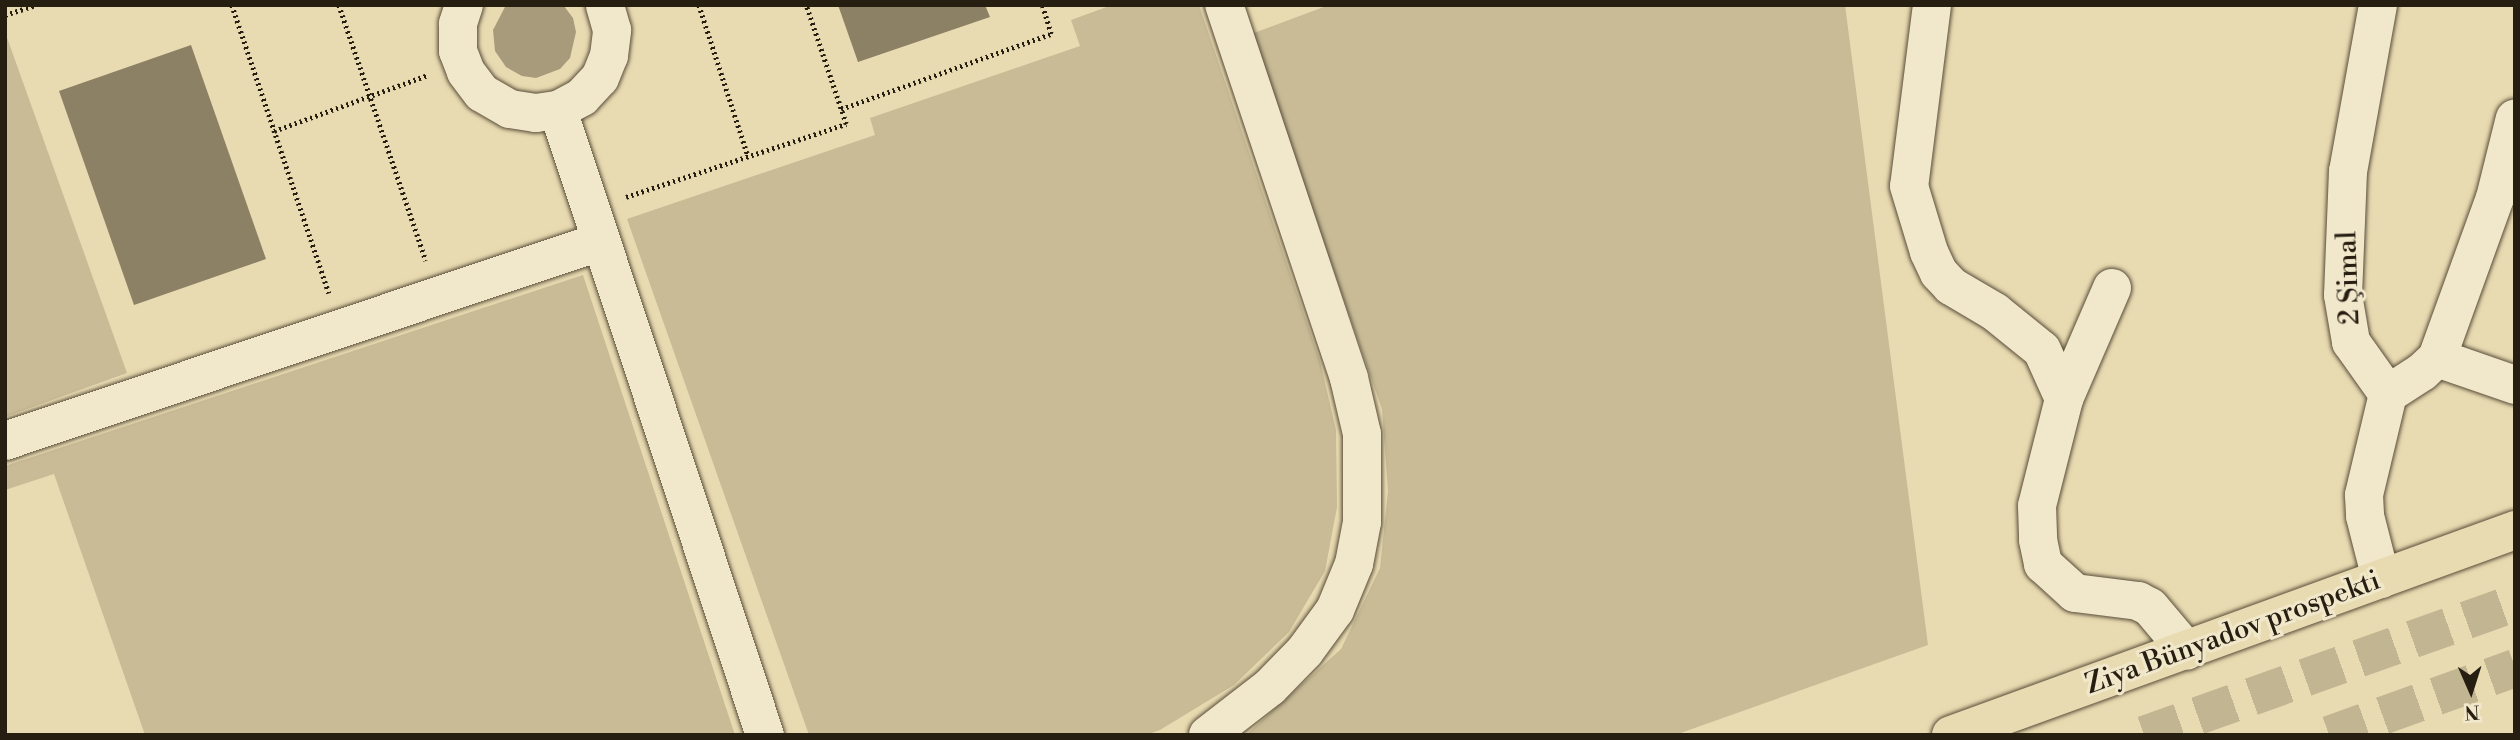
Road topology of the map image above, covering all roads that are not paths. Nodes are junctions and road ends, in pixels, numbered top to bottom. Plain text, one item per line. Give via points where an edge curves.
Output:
1 (464, 5) edge
2 (605, 5) edge
3 (1224, 5) edge
4 (1932, 5) edge
5 (2378, 5) edge
6 (558, 110) junction
7 (2515, 118) edge
8 (594, 226) junction
9 (2112, 288) dead end
10 (2437, 358) junction
11 (2515, 385) edge
12 (2388, 394) junction
13 (2064, 399) junction
14 (5, 441) edge
15 (2515, 530) edge
16 (2381, 579) junction
17 (2187, 651) junction
18 (765, 735) edge
19 (1209, 735) edge
20 (1951, 735) edge

1 - 6 street via 458,51 482,93 510,109
2 - 6 street via 612,30 600,78 582,97
3 - 19 street via 1349,378 1362,433 1362,522 1354,564 1335,610 1305,651 1270,687
4 - 13 street via 1909,186 1929,252 1951,286 1995,312 2042,350
5 - 12 street, 2 Şimal via 2348,172 2343,295 2351,342
6 - 8 street
7 - 10 street via 2495,198
8 - 14 street via 438,295
8 - 18 street
9 - 13 street
10 - 11 street
10 - 12 street
12 - 16 street via 2364,495
13 - 17 street via 2037,506 2043,564 2075,593 2138,601 2150,607
15 - 16 main road, Ziya Bünyadov prospekti
16 - 17 main road, Ziya Bünyadov prospekti
17 - 20 main road, Ziya Bünyadov prospekti

